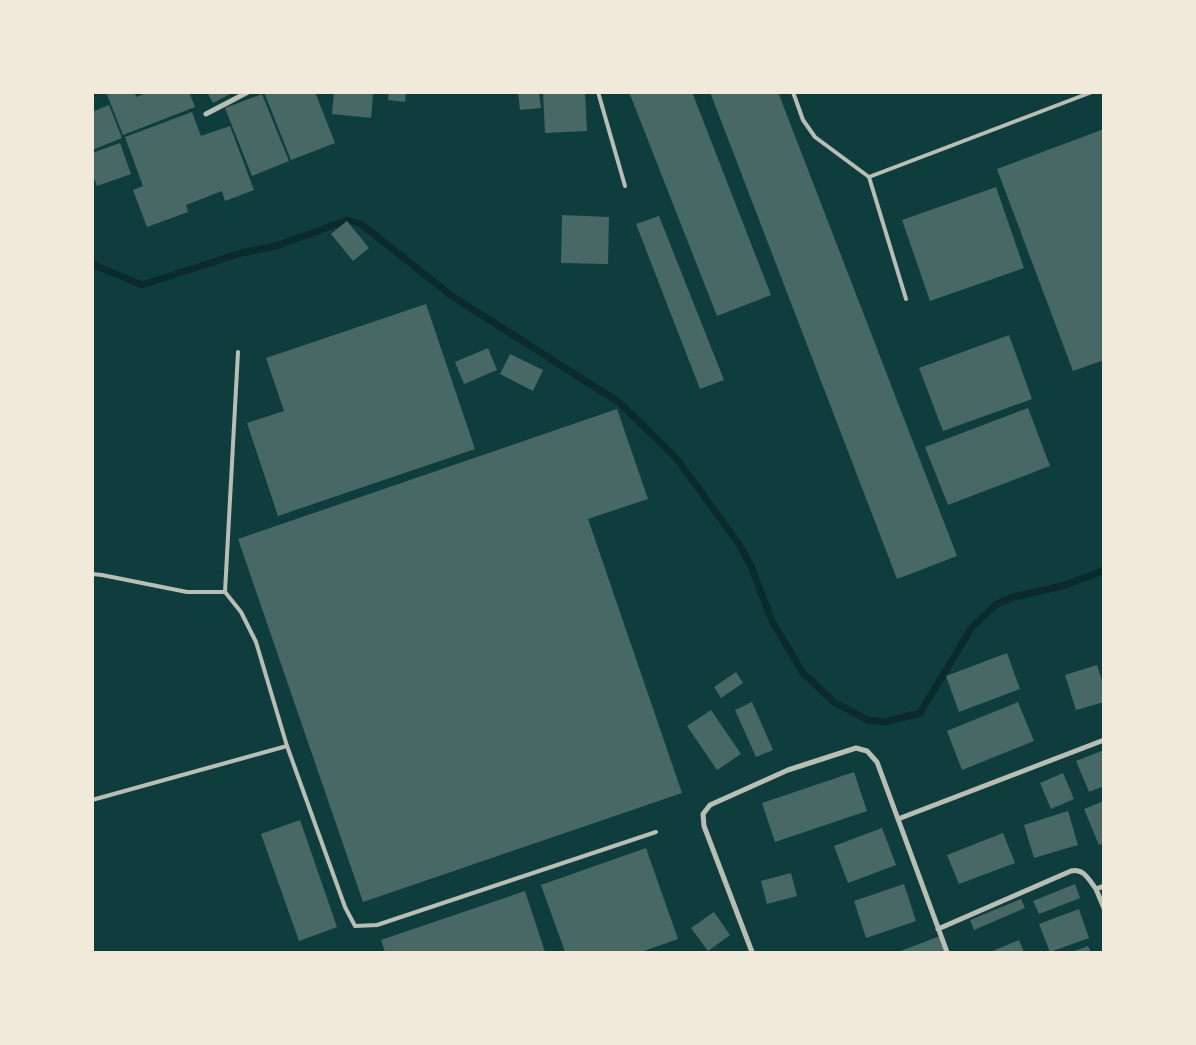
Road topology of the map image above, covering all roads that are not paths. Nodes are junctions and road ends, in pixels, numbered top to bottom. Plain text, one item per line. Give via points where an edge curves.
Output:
1 (248, 92) edge
2 (598, 92) edge
3 (794, 92) edge
4 (1092, 92) edge
5 (206, 114) dead end
6 (869, 177) junction
7 (625, 186) dead end
8 (906, 299) dead end
9 (238, 352) dead end
10 (92, 574) edge
11 (225, 592) junction
12 (1104, 740) edge
13 (287, 746) junction
14 (92, 800) edge
15 (898, 819) junction
16 (656, 832) dead end
17 (1104, 886) edge
18 (1096, 889) junction
19 (1104, 908) edge
20 (938, 929) junction
21 (752, 952) edge
22 (947, 952) edge

1 - 5 street
2 - 7 lane
3 - 6 lane via 803,120 816,138
4 - 6 lane
6 - 8 lane
9 - 11 lane
10 - 11 lane via 187,592
11 - 13 lane via 241,612 256,642
12 - 15 street
13 - 14 lane
13 - 16 lane via 354,926 377,925
15 - 20 street
15 - 21 street via 877,762 867,752 856,748 788,770 710,805 703,814 704,826
17 - 18 street
18 - 19 street
18 - 20 street via 1082,872 1070,871
20 - 22 street

